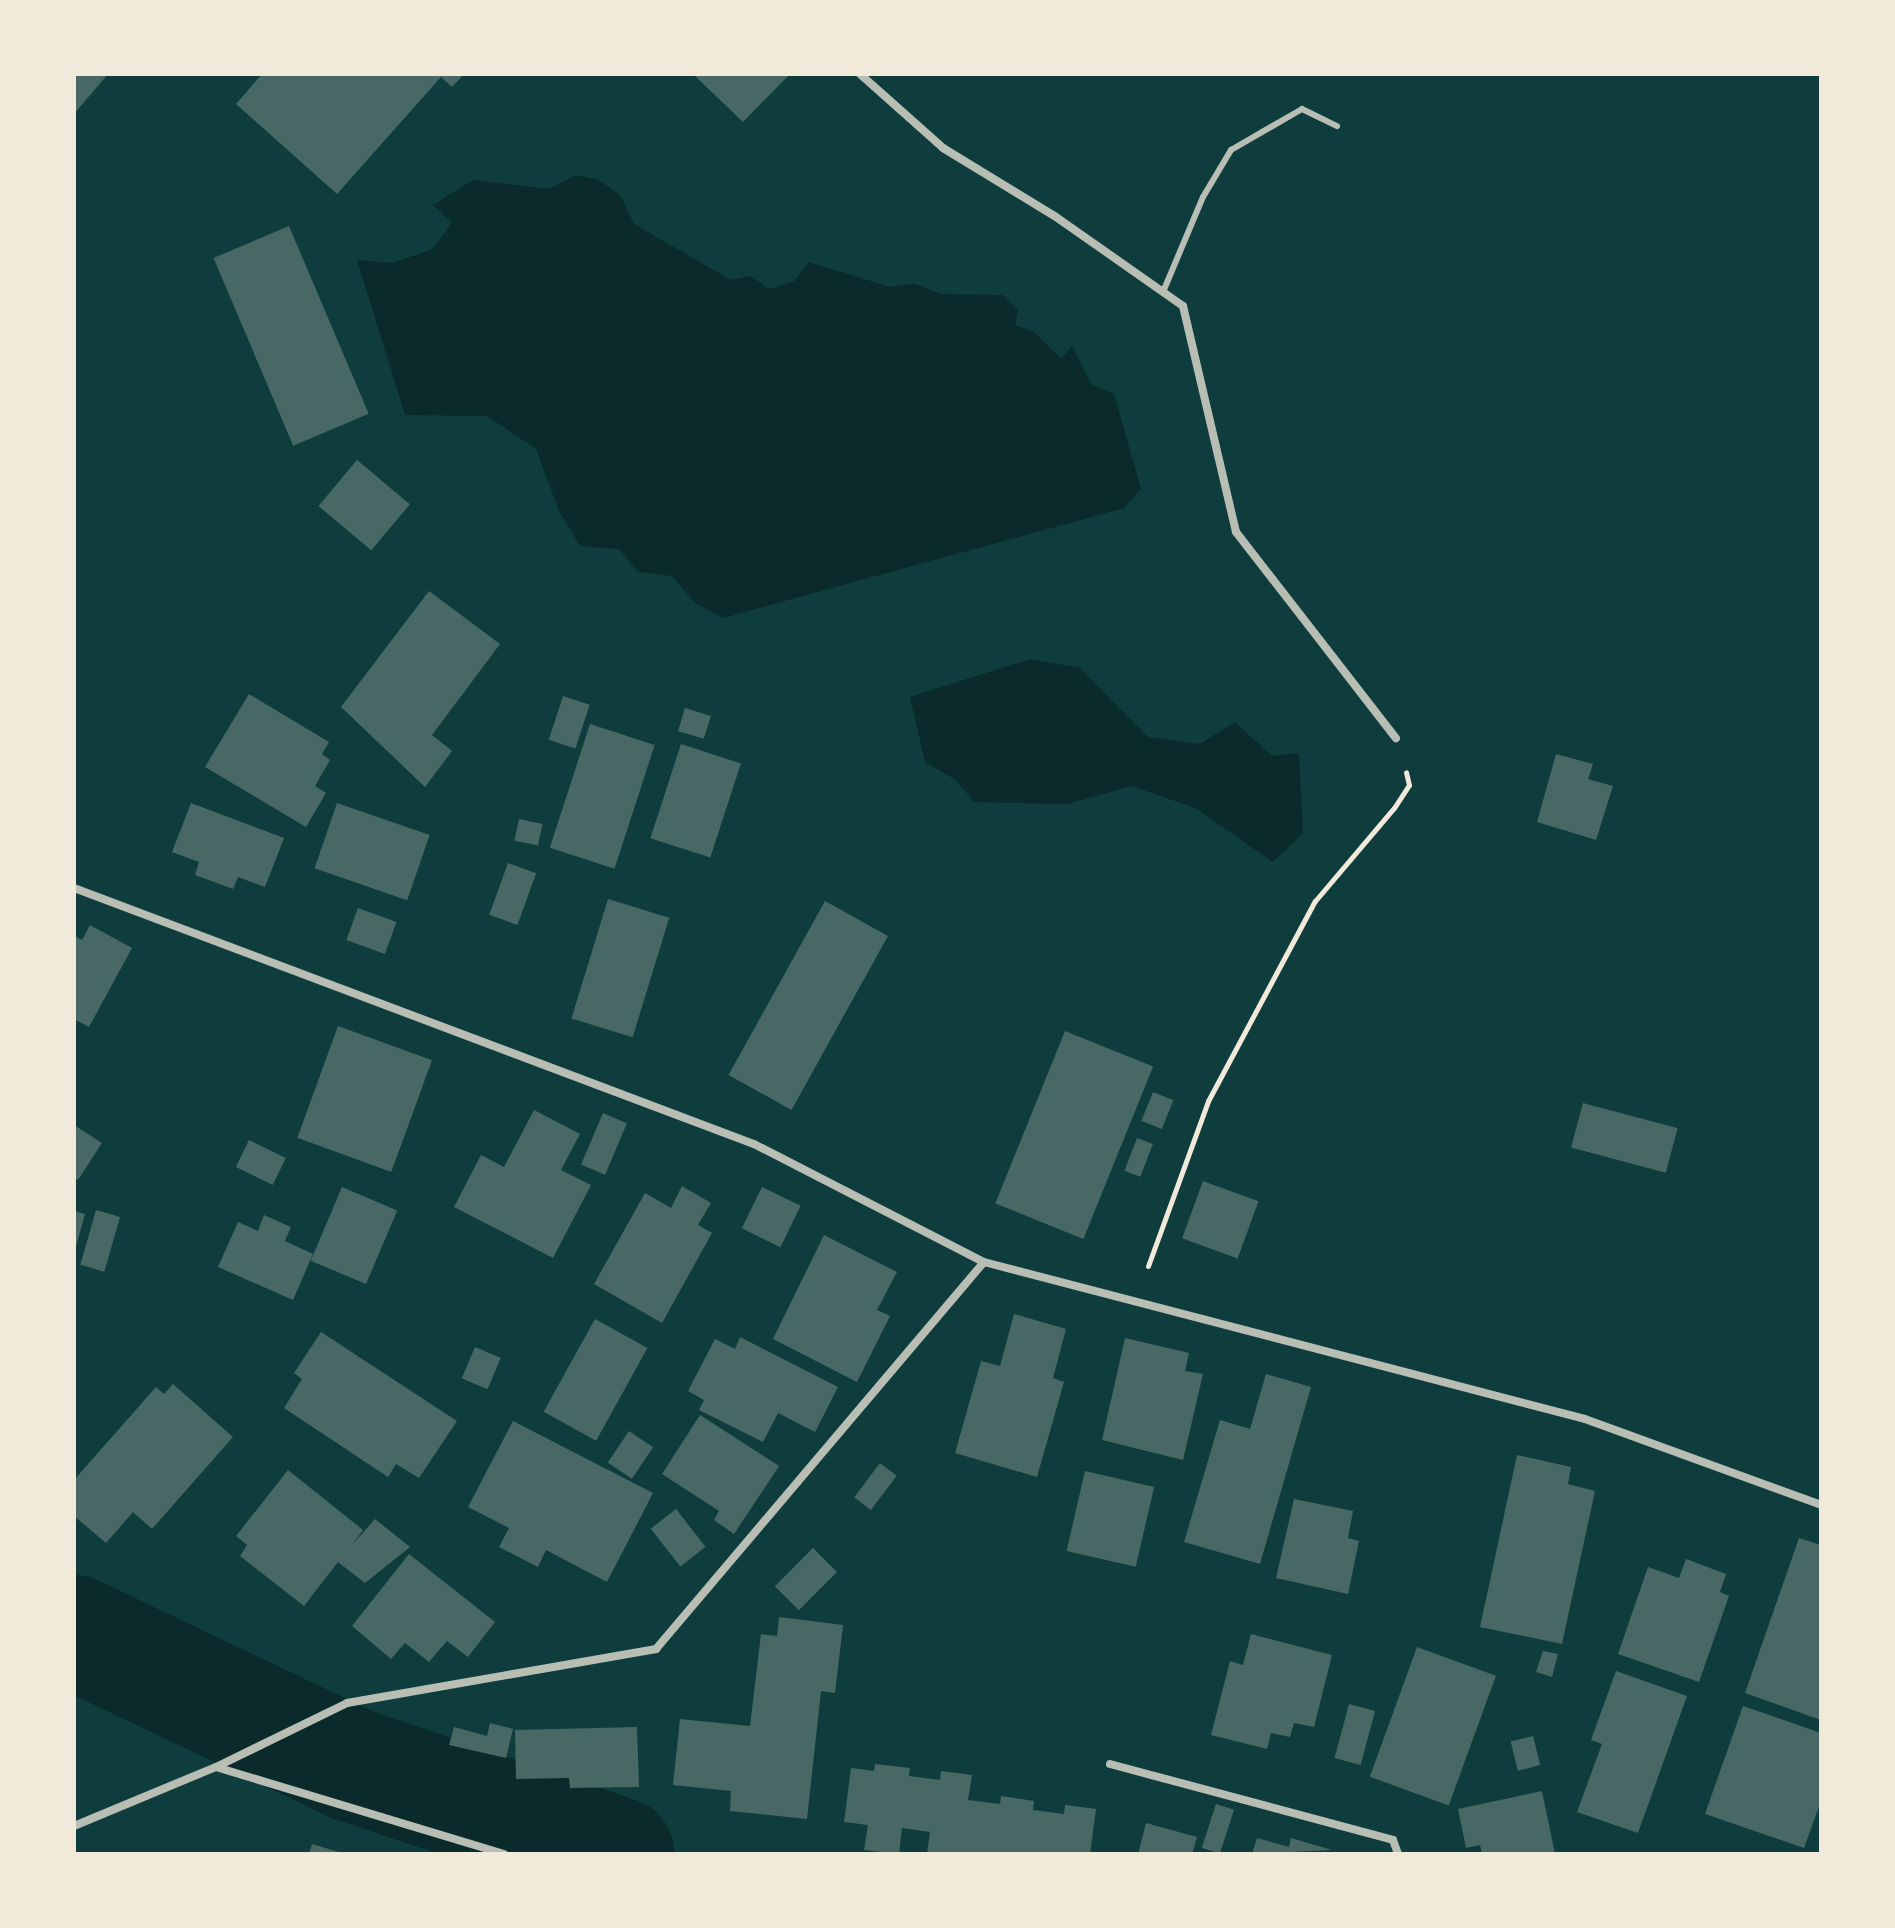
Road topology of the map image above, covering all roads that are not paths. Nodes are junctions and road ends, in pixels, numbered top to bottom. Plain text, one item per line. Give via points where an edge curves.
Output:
1 (860, 74) edge
2 (1337, 126) dead end
3 (1163, 292) junction
4 (1396, 738) road end
5 (74, 888) edge
6 (984, 1262) junction
7 (1821, 1505) edge
8 (1110, 1764) dead end
9 (216, 1767) junction
10 (74, 1826) edge
11 (504, 1854) edge
12 (1398, 1854) edge

1 - 3 street via 943,148 1056,217
2 - 3 lane via 1302,109 1231,150 1203,197
3 - 4 street via 1183,306 1236,532
5 - 6 street via 754,1144
6 - 7 street via 1585,1419
6 - 9 street via 656,1649 347,1703
8 - 12 street via 1393,1840
9 - 10 street
9 - 11 street

